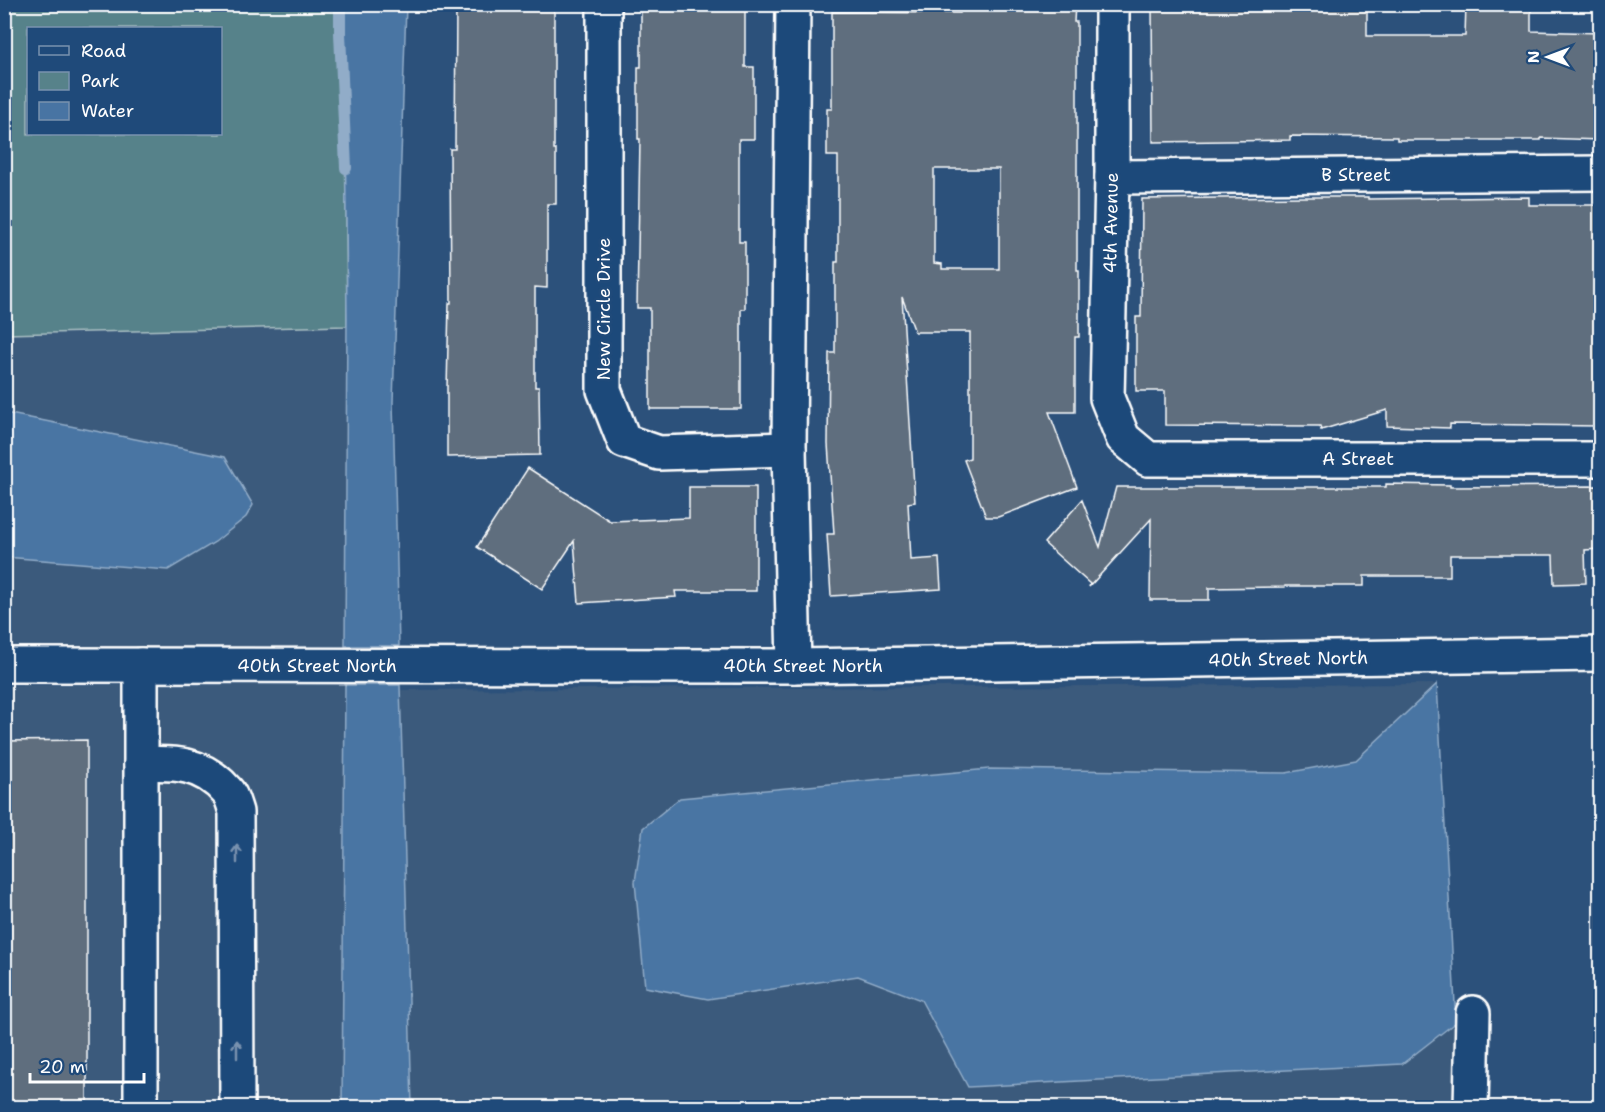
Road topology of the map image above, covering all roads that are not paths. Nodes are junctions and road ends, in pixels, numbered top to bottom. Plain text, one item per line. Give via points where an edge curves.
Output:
1 (604, 4) edge
2 (793, 4) edge
3 (1112, 4) edge
4 (1600, 173) edge
5 (1112, 177) junction
6 (1123, 438) joint
7 (789, 449) junction
8 (1600, 459) edge
9 (1600, 654) edge
10 (4, 665) edge
11 (141, 665) junction
12 (794, 666) junction
13 (141, 764) junction
14 (1473, 1013) dead end
15 (141, 1107) edge
16 (237, 1107) edge
17 (1471, 1107) edge

1 - 7 street, New Circle Drive via 604,390 624,441 659,453
2 - 7 street
3 - 5 street, 4th Avenue
4 - 5 street, B Street
5 - 6 street, 4th Avenue via 1107,398
6 - 8 street, A Street via 1148,459
7 - 12 street
9 - 12 street, 40th Street North
10 - 11 street, 40th Street North
11 - 12 street, 40th Street North
11 - 13 street
13 - 15 street
16 -> 13 street via 236,812 228,792 196,768 172,763
14 - 17 street

